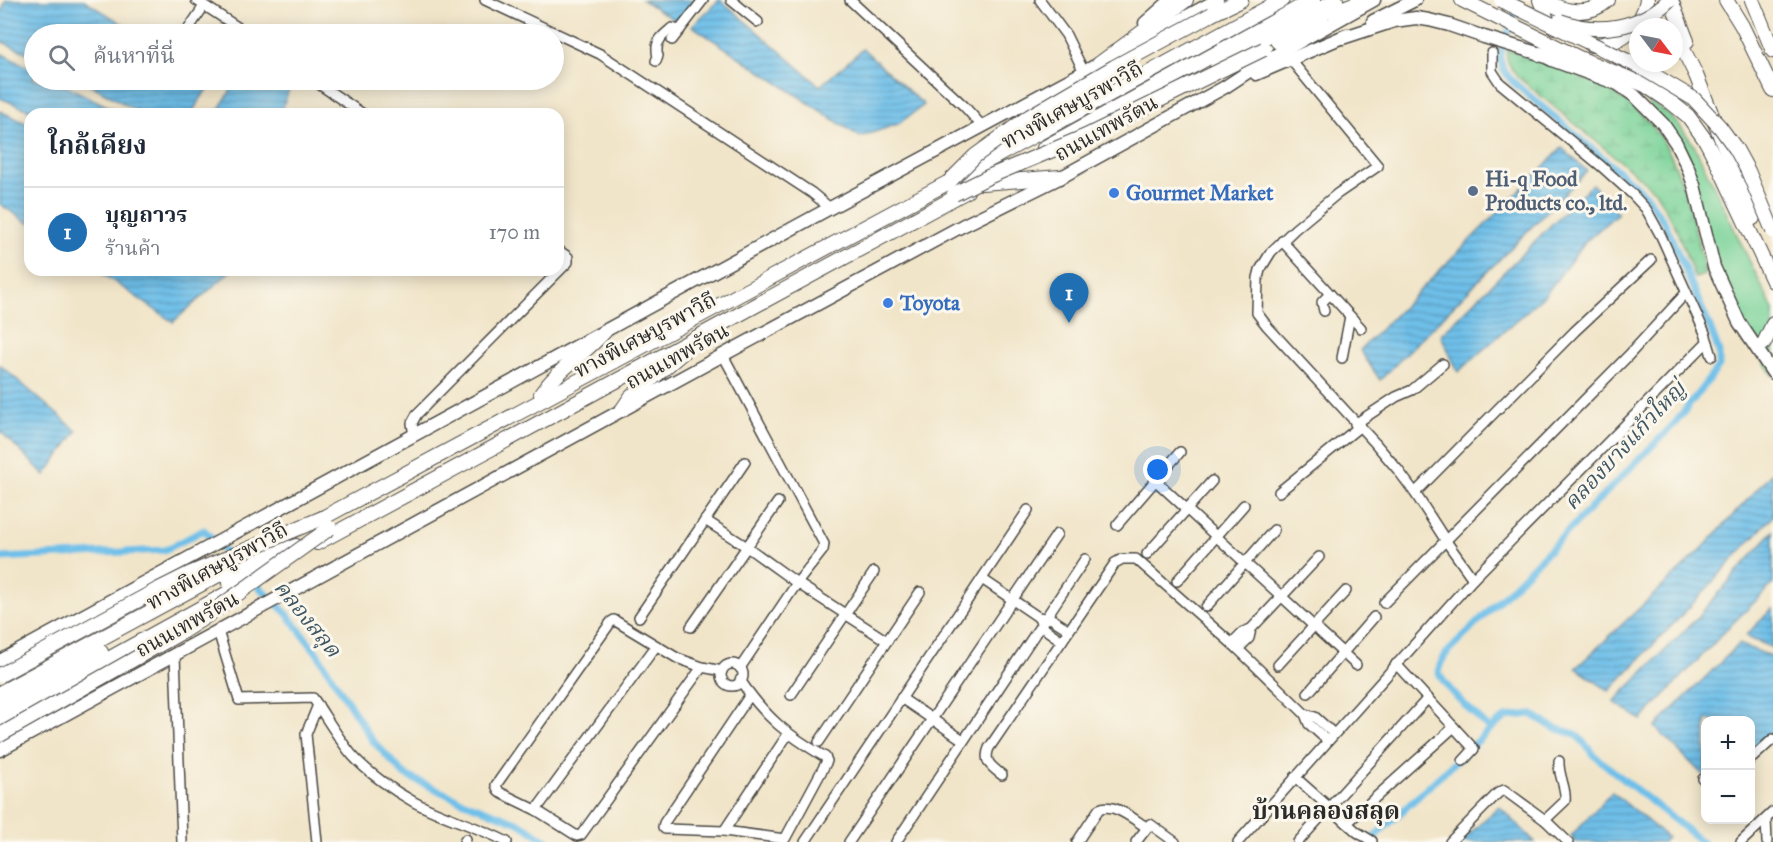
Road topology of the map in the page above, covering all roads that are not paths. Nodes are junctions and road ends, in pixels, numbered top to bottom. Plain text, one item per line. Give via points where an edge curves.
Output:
1 (485, 0) edge
2 (703, 0) edge
3 (731, 0) edge
4 (849, 0) edge
5 (1040, 0) edge
6 (1171, 0) edge
7 (1186, 0) edge
8 (1231, 0) edge
9 (1241, 0) edge
10 (1271, 0) edge
11 (1282, 0) edge
12 (1311, 0) edge
13 (1364, 0) edge
14 (1374, 0) edge
15 (1415, 0) edge
16 (1462, 0) edge
17 (1501, 0) edge
18 (1540, 0) edge
19 (1545, 0) edge
20 (1608, 0) edge
21 (1647, 0) edge
22 (1661, 0) edge
23 (1726, 0) edge
24 (1752, 0) edge
25 (200, 3) edge
26 (1214, 7) edge
27 (1330, 10) edge
28 (1672, 16) edge
29 (758, 22) dead end
30 (190, 24) edge
31 (233, 24) edge
32 (536, 24) edge
33 (680, 30) junction
34 (564, 37) edge
35 (1342, 38) junction
36 (672, 40) dead end
37 (1278, 42) dead end
38 (1264, 49) dead end
39 (1773, 51) edge
40 (1492, 53) dead end
41 (1540, 54) junction
42 (1290, 59) junction
43 (656, 61) dead end
44 (1099, 64) junction
45 (1084, 72) junction
46 (1195, 83) junction
47 (1645, 85) junction
48 (1225, 87) junction
49 (328, 90) edge
50 (1773, 90) edge
51 (354, 108) edge
52 (981, 126) junction
53 (1060, 177) junction
54 (982, 183) junction
55 (951, 188) junction
56 (830, 208) junction
57 (1773, 231) edge
58 (1282, 241) junction
59 (1651, 260) dead end
60 (1773, 261) edge
61 (553, 276) edge
62 (1773, 281) edge
63 (1686, 293) junction
64 (1330, 294) junction
65 (1324, 311) dead end
66 (1350, 316) junction
67 (1773, 324) edge
68 (1361, 328) dead end
69 (605, 332) junction
70 (1768, 338) edge
71 (690, 342) junction
72 (1708, 343) junction
73 (723, 355) junction
74 (1712, 356) dead end
75 (1342, 358) dead end
76 (1763, 359) junction
77 (1443, 364) dead end
78 (1773, 373) edge
79 (541, 394) junction
80 (622, 410) junction
81 (1357, 425) junction
82 (414, 436) junction
83 (1180, 452) dead end
84 (745, 462) dead end
85 (1156, 481) junction
86 (1212, 482) dead end
87 (1279, 492) dead end
88 (1415, 493) junction
89 (778, 502) dead end
90 (1244, 505) dead end
91 (1187, 509) junction
92 (1028, 510) dead end
93 (705, 520) junction
94 (327, 523) junction
95 (1117, 525) dead end
96 (1274, 531) dead end
97 (1057, 534) dead end
98 (1217, 536) junction
99 (1446, 541) junction
100 (747, 547) junction
101 (1147, 554) dead end
102 (1319, 557) dead end
103 (1085, 559) dead end
104 (1245, 563) junction
105 (874, 572) dead end
106 (982, 579) junction
107 (1473, 579) junction
108 (1177, 581) dead end
109 (797, 583) junction
110 (1346, 591) dead end
111 (920, 592) dead end
112 (1282, 596) junction
113 (1013, 600) junction
114 (1384, 603) dead end
115 (1206, 607) dead end
116 (846, 614) junction
117 (639, 617) dead end
118 (1374, 617) dead end
119 (1041, 619) junction
120 (1314, 625) junction
121 (691, 627) dead end
122 (1070, 630) junction
123 (218, 631) junction
124 (887, 641) junction
125 (1062, 641) junction
126 (656, 646) junction
127 (1235, 646) junction
128 (1343, 654) junction
129 (175, 655) junction
130 (0, 661) edge
131 (1396, 664) junction
132 (1278, 665) dead end
133 (1356, 665) dead end
134 (702, 667) junction
135 (740, 668) junction
136 (722, 671) junction
137 (0, 675) edge
138 (740, 680) junction
139 (0, 685) edge
140 (0, 693) edge
141 (1308, 693) dead end
142 (750, 695) junction
143 (790, 695) dead end
144 (902, 698) junction
145 (1428, 698) junction
146 (318, 705) junction
147 (0, 707) edge
148 (0, 719) edge
149 (930, 719) junction
150 (1454, 727) junction
151 (788, 734) junction
152 (0, 735) edge
153 (1331, 738) junction
154 (1773, 739) edge
155 (963, 740) junction
156 (819, 742) dead end
157 (0, 750) edge
158 (1755, 755) edge
159 (1463, 761) dead end
160 (1559, 761) dead end
161 (1002, 775) dead end
162 (1295, 777) junction
163 (1329, 807) junction
164 (536, 810) junction
165 (1770, 815) edge
166 (1545, 820) junction
167 (1347, 823) junction
168 (1146, 827) junction
169 (1755, 829) junction
170 (724, 831) junction
171 (1371, 841) edge
172 (182, 842) edge
173 (317, 842) edge
174 (507, 842) edge
175 (805, 842) edge
176 (849, 842) edge
177 (896, 842) edge
178 (1077, 842) edge
179 (1136, 842) edge
180 (1175, 842) edge
181 (1238, 842) edge
182 (1298, 842) edge
183 (1449, 842) edge
184 (1568, 842) edge
185 (1741, 842) edge
186 (1756, 842) edge
187 (1767, 842) edge

1 - 32 street
2 - 33 street
3 - 29 street
4 - 52 street
5 - 45 street via 1066,35
6 - 44 main road
7 - 44 highway
8 - 26 highway
9 - 26 highway
10 - 79 highway, ถนนเทพรัตน via 945,180
11 - 55 highway, ทางพิเศษบูรพาวิถี
12 - 54 highway, ถนนเทพรัตน
12 - 55 highway, ทางพิเศษบูรพาวิถี, bridge
13 - 27 highway
14 - 48 main road, ถนนเทพรัตน
15 - 35 main road
16 - 47 highway
17 - 28 highway, bridge via 1578,27 1607,29 1649,15
17 - 57 highway, bridge via 1642,68 1694,99 1736,148
18 - 21 highway, bridge via 1547,20 1557,32 1584,45 1604,46 1629,32 1645,11
19 - 20 highway via 1571,11 1593,9
22 - 28 highway
23 - 50 highway
24 - 39 highway
25 - 30 street
25 - 31 street
26 - 44 main road
26 - 55 highway, bridge via 1030,116 975,156
27 - 37 highway
27 - 46 highway, bridge via 1258,42
28 - 60 highway via 1692,53 1696,75
33 - 36 street
33 - 43 street via 672,28 660,39
34 - 56 street via 600,54 812,192
35 - 41 main road via 1416,18
35 - 42 main road
38 - 46 highway, bridge
40 - 63 street via 1492,71 1500,83 1646,208
41 - 47 highway
41 - 76 main road via 1618,84 1663,124 1688,168 1712,258 1726,294
42 - 48 main road
42 - 58 street via 1377,166
44 - 45 main road
45 - 52 main road
46 - 55 highway, bridge via 1086,136 988,177
47 - 62 highway via 1688,116 1706,141
48 - 53 main road, ถนนเทพรัตน
49 - 51 street
52 - 56 main road
53 - 54 highway
53 - 73 main road, ถนนเทพรัตน
54 - 71 highway, ถนนเทพรัตน
55 - 94 highway, ทางพิเศษบูรพาวิถี
56 - 69 main road
58 - 64 street
58 - 81 street via 1260,270 1257,314
59 - 88 street
61 - 82 street via 417,414 412,423
63 - 72 street
63 - 99 street
64 - 65 street via 1322,302
64 - 66 street
66 - 68 street
66 - 75 street
67 - 70 highway
69 - 79 highway via 550,381
69 - 82 main road
70 - 76 main road
71 - 80 highway
71 - 148 highway, ถนนเทพรัตน
72 - 74 street
72 - 107 street
73 - 80 main road, ถนนเทพรัตน
73 - 109 street via 824,544
76 - 78 main road
77 - 81 street via 1412,390
79 - 139 highway, ถนนเทพรัตน
80 - 123 main road, ถนนเทพรัตน
81 - 87 street
81 - 88 street
82 - 130 main road
83 - 85 street
84 - 93 street
85 - 91 street
85 - 95 street
86 - 91 street
88 - 99 street
89 - 100 street
90 - 98 street
91 - 98 street
91 - 101 street
92 - 106 street
93 - 100 street
93 - 117 street
94 - 137 highway, bridge via 181,578
94 - 140 highway, ทางพิเศษบูรพาวิถี, bridge
94 - 147 highway, ทางพิเศษบูรพาวิถี, bridge
94 - 152 highway, bridge via 208,615
96 - 104 street
97 - 113 street
98 - 104 street
98 - 108 street
99 - 107 street
99 - 114 street
100 - 109 street
100 - 121 street
102 - 112 street
103 - 119 street
104 - 112 street
104 - 115 street
105 - 116 street
106 - 113 street
106 - 144 street
107 - 131 street
109 - 116 street
109 - 135 street
110 - 120 street
111 - 124 street
112 - 120 street
112 - 127 street via 1251,629 1243,632
113 - 119 street
113 - 149 street
116 - 124 street
116 - 143 street
118 - 128 street
119 - 122 street via 1052,619
119 - 125 street via 1045,629
119 - 155 street
120 - 128 street
120 - 132 street
122 - 125 street
122 - 127 street via 1115,563 1130,558 1136,559
123 - 129 main road, ถนนเทพรัตน
123 - 146 street via 239,700 313,698
124 - 156 street
125 - 161 street via 987,752 989,766
126 - 134 street
126 - 164 street
126 - 164 street via 618,621 611,622 496,785 498,792
127 - 153 street via 1305,714 1310,724
128 - 133 street
128 - 141 street
129 - 157 main road, ถนนเทพรัตน
129 - 172 street
131 - 145 street
131 - 153 street
134 - 136 street
134 - 164 street via 584,833 577,836
135 - 136 street via 730,665
135 - 138 street
136 - 138 street via 725,684 736,686
138 - 142 street
142 - 151 street
142 - 170 street via 663,826
144 - 149 street
144 - 175 street
145 - 150 street
145 - 163 street
146 - 173 street via 306,734
146 - 174 street via 352,755 383,782 413,801
149 - 155 street
149 - 176 street
150 - 159 street via 1474,750
150 - 167 street
151 - 170 street
151 - 170 street via 827,761 786,837 783,840
153 - 162 street
154 - 158 street
155 - 177 street
160 - 166 street via 1565,801
162 - 163 street
162 - 181 street
163 - 167 street
163 - 182 street
165 - 169 street
165 - 187 street
166 - 183 street via 1502,790
166 - 184 street
167 - 171 street
168 - 178 street via 1104,807
168 - 179 street
168 - 180 street via 1151,824
169 - 185 street
169 - 186 street

